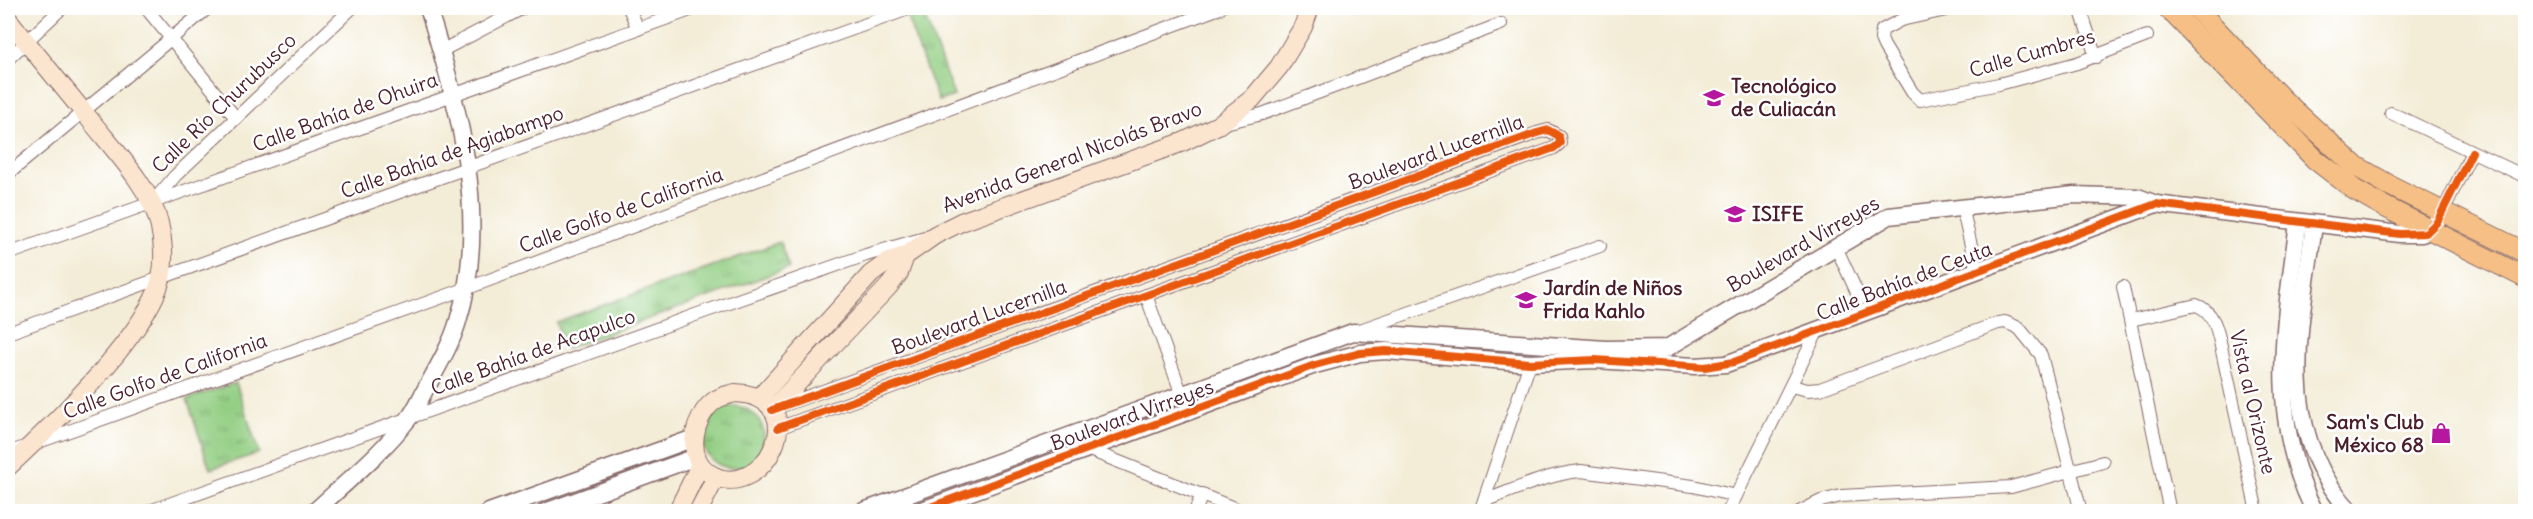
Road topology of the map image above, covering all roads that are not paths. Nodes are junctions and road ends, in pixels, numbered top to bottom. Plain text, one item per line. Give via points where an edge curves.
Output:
1 (62, 8) edge
2 (146, 8) edge
3 (208, 8) edge
4 (352, 8) edge
5 (428, 8) edge
6 (523, 8) edge
7 (629, 8) edge
8 (696, 8) edge
9 (910, 8) edge
10 (1220, 8) edge
11 (1310, 8) edge
12 (1955, 8) edge
13 (2080, 8) edge
14 (2168, 8) edge
15 (2196, 8) edge
16 (8, 19) edge
17 (1501, 24) dead end
18 (638, 29) junction
19 (2147, 36) dead end
20 (171, 39) junction
21 (26, 41) junction
22 (441, 51) junction
23 (2096, 57) junction
24 (8, 59) edge
25 (452, 94) junction
26 (84, 113) junction
27 (2391, 113) dead end
28 (236, 118) junction
29 (1218, 125) junction
30 (2472, 152) junction
31 (466, 168) junction
32 (8, 174) edge
33 (2526, 177) edge
34 (152, 203) junction
35 (2157, 204) junction
36 (1962, 207) junction
37 (2443, 212) junction
38 (2306, 224) junction
39 (2431, 230) junction
40 (934, 235) junction
41 (1600, 246) dead end
42 (1836, 247) junction
43 (2526, 253) edge
44 (8, 254) edge
45 (1977, 271) junction
46 (162, 278) junction
47 (2526, 278) edge
48 (2123, 287) dead end
49 (465, 289) junction
50 (1146, 295) junction
51 (1860, 299) dead end
52 (2131, 321) junction
53 (1818, 330) junction
54 (1353, 332) junction
55 (8, 333) edge
56 (1412, 345) junction
57 (1360, 353) joint
58 (1530, 363) junction
59 (1791, 387) junction
60 (1182, 395) junction
61 (765, 404) junction
62 (409, 417) junction
63 (778, 428) junction
64 (694, 438) junction
65 (34, 444) junction
66 (1087, 449) junction
67 (8, 453) edge
68 (698, 461) junction
69 (2103, 462) dead end
70 (8, 467) edge
71 (2071, 471) junction
72 (716, 477) junction
73 (1202, 494) junction
74 (1736, 496) junction
75 (1482, 506) edge
76 (147, 512) edge
77 (314, 512) edge
78 (489, 512) edge
79 (545, 512) edge
80 (677, 512) edge
81 (699, 512) edge
82 (861, 512) edge
83 (917, 512) edge
84 (1196, 512) edge
85 (1244, 512) edge
86 (1728, 512) edge
87 (1799, 512) edge
88 (2081, 512) edge
89 (2170, 512) edge
90 (2257, 512) edge
91 (2315, 512) edge
92 (2350, 512) edge

1 - 21 street
2 - 20 street
3 - 20 street
4 - 28 street, Calle Río Churubusco
5 - 22 street
6 - 22 street
7 - 18 street
8 - 18 street, Calle Bahía de Ohuira
9 - 31 street, Calle Bahía de Agiabampo
10 - 49 street, Calle Golfo de California
11 - 29 main road, Avenida General Nicolás Bravo via 1279,67 1252,99
12 - 23 street, Calle Cumbres via 1901,20 1885,27 1881,34 1884,46 1920,100 1999,84
13 - 23 street
14 - 39 main road via 2325,168 2385,207
15 - 37 main road via 2344,158
16 - 21 main road
17 - 29 street via 1262,114
18 - 25 street, Calle Bahía de Ohuira
19 - 23 street, Calle Cumbres
20 - 26 street
20 - 28 street
21 - 24 street
21 - 26 main road
22 - 25 street
25 - 31 street
25 - 34 street, Calle Bahía de Ohuira
26 - 32 street
26 - 34 main road
27 - 30 street
28 - 34 street, Calle Río Churubusco
29 - 40 main road, Avenida General Nicolás Bravo via 981,213
30 - 33 street
30 - 37 street
31 - 46 street, Calle Bahía de Agiabampo
31 - 49 street via 473,240
34 - 44 street, Calle Bahía de Ohuira
34 - 46 main road via 162,238
35 - 36 street, Boulevard Virreyes via 2138,197 2092,194
35 - 38 street, Calle Bahía de Ceuta
35 - 45 street, Calle Bahía de Ceuta
36 - 42 street, Boulevard Virreyes via 1889,216
36 - 45 street
37 - 39 street
37 - 43 main road
38 - 39 street, Calle Bahía de Ceuta via 2406,235
38 - 91 street via 2282,358 2283,399 2294,459
38 - 92 street via 2297,360 2300,411 2319,466
39 - 47 main road
40 - 61 main road, Avenida General Nicolás Bravo via 905,256 899,273 888,286
40 - 62 street, Calle Bahía de Acapulco via 866,255
41 - 54 street
42 - 51 street
42 - 56 street, Boulevard Virreyes via 1667,348
45 - 53 street, Calle Bahía de Ceuta
46 - 55 street, Calle Bahía de Agiabampo
46 - 65 main road via 135,330
48 - 52 street
49 - 62 street via 458,324
49 - 65 street, Calle Golfo de California
50 - 60 street
50 - 61 street, Boulevard Lucernilla via 1554,148 1560,143 1559,136 1552,131 1536,133
50 - 63 street, Boulevard Lucernilla
52 - 89 street
52 - 90 street, Vista al Orizonte via 2196,305 2210,314 2222,351
53 - 58 street, Calle Bahía de Ceuta via 1716,366 1595,360
53 - 59 street
54 - 56 street, Boulevard Virreyes
54 - 60 street, Boulevard Virreyes
56 - 57 street, Calle Bahía de Ceuta
56 - 58 street, Calle Bahía de Ceuta
57 - 66 street, Boulevard Virreyes via 1315,365
58 - 75 street
59 - 71 street via 1820,390 2005,322 2024,332 2041,355
59 - 74 street
60 - 82 street, Boulevard Virreyes
61 - 63 main road via 777,419
61 - 64 main road via 747,393 718,399 705,412
62 - 76 street, Calle Bahía de Acapulco
62 - 77 street
63 - 72 main road via 773,452 756,470 730,479
64 - 68 main road
64 - 78 street
65 - 67 street, Calle Golfo de California
65 - 70 main road
66 - 73 street
66 - 83 street, Boulevard Virreyes
68 - 72 main road
68 - 79 street
68 - 80 main road
69 - 71 street
71 - 87 street via 1991,489 1841,496
71 - 88 street
72 - 81 main road
73 - 84 street
73 - 85 street
74 - 75 street via 1581,471 1540,481
74 - 86 street

